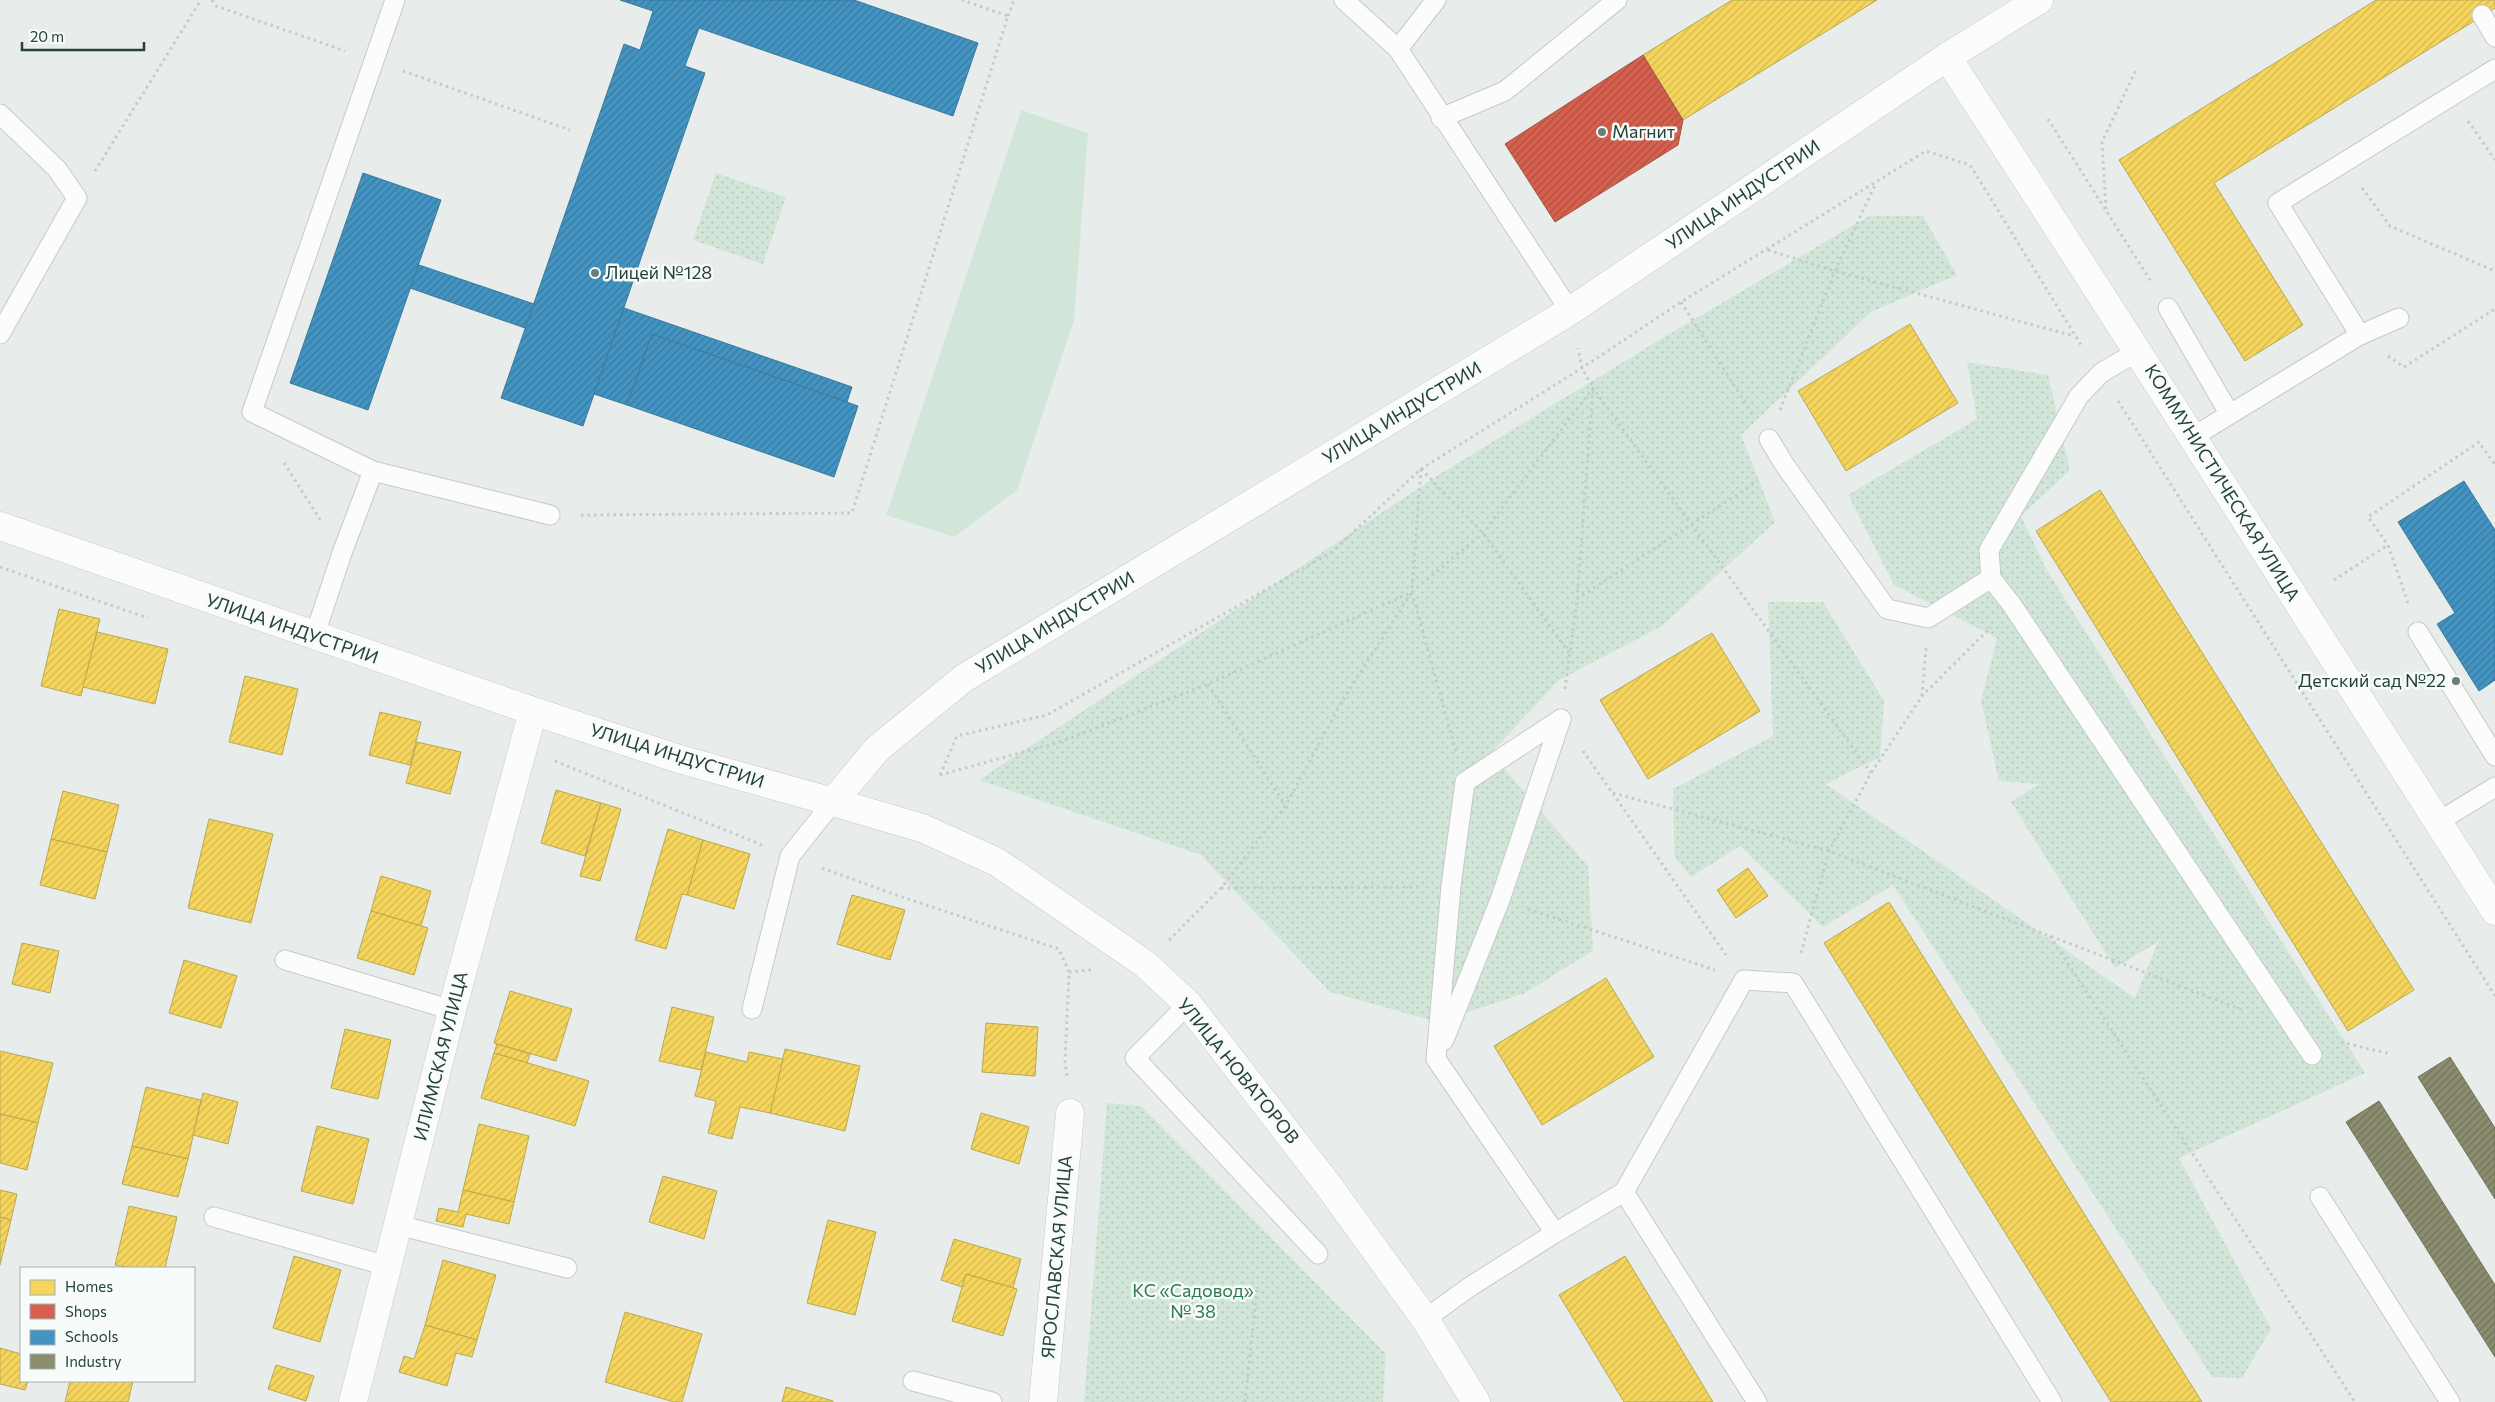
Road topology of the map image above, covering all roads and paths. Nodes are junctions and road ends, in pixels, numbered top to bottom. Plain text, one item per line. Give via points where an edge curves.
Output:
1 (202, 0) edge
2 (395, 0) edge
3 (962, 0) edge
4 (1014, 0) edge
5 (1344, 0) edge
6 (1436, 0) edge
7 (1617, 0) edge
8 (2039, 0) edge
9 (2482, 15) dead end
10 (1008, 16) junction
11 (2495, 36) edge
12 (1398, 49) junction
13 (1947, 57) junction
14 (2495, 69) edge
15 (2136, 70) dead end
16 (2450, 96) junction
17 (0, 114) edge
18 (1441, 118) junction
19 (2048, 118) dead end
20 (2495, 160) edge
21 (2344, 162) junction
22 (1876, 183) junction
23 (77, 198) junction
24 (2106, 210) junction
25 (1768, 250) junction
26 (2495, 271) edge
27 (1836, 272) junction
28 (1681, 302) junction
29 (2168, 308) joint
30 (2495, 309) edge
31 (1570, 311) junction
32 (2399, 318) dead end
33 (0, 334) edge
34 (2360, 335) junction
35 (2074, 336) junction
36 (2138, 350) junction
37 (1582, 368) junction
38 (2101, 373) junction
39 (1593, 388) junction
40 (2229, 413) junction
41 (1769, 438) junction
42 (2190, 438) junction
43 (283, 462) dead end
44 (1784, 464) junction
45 (2495, 465) edge
46 (1421, 469) junction
47 (373, 471) junction
48 (550, 515) joint
49 (0, 526) edge
50 (1690, 526) junction
51 (1483, 533) junction
52 (2388, 545) junction
53 (342, 553) junction
54 (0, 567) edge
55 (1991, 578) junction
56 (2334, 580) dead end
57 (1412, 592) junction
58 (1577, 600) junction
59 (2012, 606) junction
60 (1928, 618) junction
61 (154, 620) dead end
62 (2418, 632) joint
63 (314, 637) junction
64 (1570, 654) junction
65 (1208, 684) junction
66 (1922, 696) junction
67 (534, 712) junction
68 (1561, 719) junction
69 (523, 748) junction
70 (2495, 756) edge
71 (1871, 773) junction
72 (1464, 782) junction
73 (2495, 787) edge
74 (1613, 793) junction
75 (832, 802) junction
76 (1286, 805) junction
77 (2438, 822) junction
78 (1829, 851) junction
79 (790, 856) junction
80 (2495, 910) edge
81 (2050, 935) junction
82 (285, 960) dead end
83 (1145, 964) junction
84 (1069, 972) junction
85 (1744, 980) junction
86 (1793, 984) junction
87 (2495, 996) edge
88 (1188, 1004) junction
89 (752, 1009) dead end
90 (452, 1010) junction
91 (2298, 1031) junction
92 (2390, 1054) dead end
93 (2312, 1055) dead end
94 (1436, 1059) junction
95 (1070, 1113) joint
96 (1624, 1192) junction
97 (2320, 1198) dead end
98 (214, 1217) dead end
99 (398, 1225) junction
100 (1555, 1233) junction
101 (1318, 1254) dead end
102 (387, 1266) junction
103 (567, 1268) dead end
104 (1257, 1290) dead end
105 (1425, 1319) junction
106 (913, 1381) dead end
107 (353, 1402) edge
108 (992, 1402) edge
109 (1044, 1402) edge
110 (1245, 1402) edge
111 (1476, 1402) edge
112 (1757, 1402) edge
113 (2052, 1402) edge
114 (2355, 1402) edge
115 (2450, 1402) edge

1 - 23 path
2 - 47 lane via 252,412
3 - 10 path
4 - 10 path
5 - 12 lane
6 - 12 lane
7 - 18 lane via 1505,91
8 - 13 street, УЛИЦА ИНДУСТРИИ
9 - 11 lane
10 - 48 path via 852,513
12 - 18 lane
13 - 31 street, УЛИЦА ИНДУСТРИИ
13 - 36 street, КОММУНИСТИЧЕСКАЯ УЛИЦА
14 - 16 lane
15 - 24 path via 2102,142
16 - 20 path
16 - 21 lane
17 - 23 lane via 57,169
18 - 31 lane via 1510,216
19 - 24 path
21 - 26 path via 2390,226
21 - 34 lane via 2278,203
22 - 25 path
22 - 27 path
22 - 35 path via 1926,151 1970,165
23 - 33 lane
24 - 29 path
25 - 27 path
25 - 28 path
27 - 35 path
27 - 41 path
28 - 37 path
28 - 41 path
29 - 40 lane
30 - 34 path via 2404,367
31 - 37 path
31 - 75 street, УЛИЦА ИНДУСТРИИ via 964,678 877,749
32 - 34 lane
34 - 40 lane
35 - 38 path
36 - 38 lane
36 - 42 street, КОММУНИСТИЧЕСКАЯ УЛИЦА
37 - 39 path
37 - 46 path
38 - 55 lane via 2079,396 1989,550
38 - 87 path
39 - 50 path
39 - 51 path
39 - 58 path
40 - 42 lane
41 - 44 lane
42 - 77 street, КОММУНИСТИЧЕСКАЯ УЛИЦА
43 - 53 path
44 - 50 path
44 - 60 lane via 1887,609
45 - 52 path via 2479,442 2368,517
46 - 51 path
46 - 57 path
46 - 65 path via 1332,552 1047,715 957,736 940,775 1063,741
47 - 48 lane
47 - 53 lane
49 - 63 street, УЛИЦА ИНДУСТРИИ
50 - 58 path
50 - 71 path
51 - 57 path
51 - 64 path
52 - 56 path
52 - 62 path
53 - 63 lane
54 - 61 path
55 - 59 lane
55 - 60 lane
57 - 65 path
57 - 72 path
57 - 76 path via 1341,703
58 - 64 path
59 - 66 path
59 - 91 lane
60 - 66 path
62 - 70 lane
63 - 67 street, УЛИЦА ИНДУСТРИИ
64 - 68 path
65 - 76 path
66 - 71 path
67 - 69 street, ИЛИМСКАЯ УЛИЦА
67 - 75 street, УЛИЦА ИНДУСТРИИ via 679,759
68 - 72 lane
68 - 74 path
68 - 94 lane via 1500,900
69 - 79 path
69 - 90 street, ИЛИМСКАЯ УЛИЦА
71 - 78 path
72 - 94 lane
73 - 77 lane
74 - 78 path
74 - 85 path
75 - 79 lane
75 - 83 street, УЛИЦА НОВАТОРОВ via 922,828 997,862
76 - 83 path via 1221,888
77 - 80 street, КОММУНИСТИЧЕСКАЯ УЛИЦА
78 - 81 path
78 - 86 path
79 - 84 path via 1059,949
79 - 89 lane
81 - 91 path
81 - 114 path
82 - 90 lane
83 - 84 path
83 - 88 street, УЛИЦА НОВАТОРОВ
84 - 95 path via 1065,1062
85 - 86 lane
85 - 96 lane
86 - 113 lane
88 - 101 lane via 1135,1058
88 - 105 street, УЛИЦА НОВАТОРОВ via 1328,1185
90 - 99 street, ИЛИМСКАЯ УЛИЦА
91 - 92 path
91 - 93 lane
94 - 100 lane
95 - 109 street, ЯРОСЛАВСКАЯ УЛИЦА
96 - 100 lane
96 - 112 lane
97 - 115 lane
98 - 102 lane
99 - 102 street, ИЛИМСКАЯ УЛИЦА
99 - 103 lane
100 - 105 lane
102 - 107 street, ИЛИМСКАЯ УЛИЦА
104 - 110 path
105 - 111 street, УЛИЦА НОВАТОРОВ
106 - 108 lane

